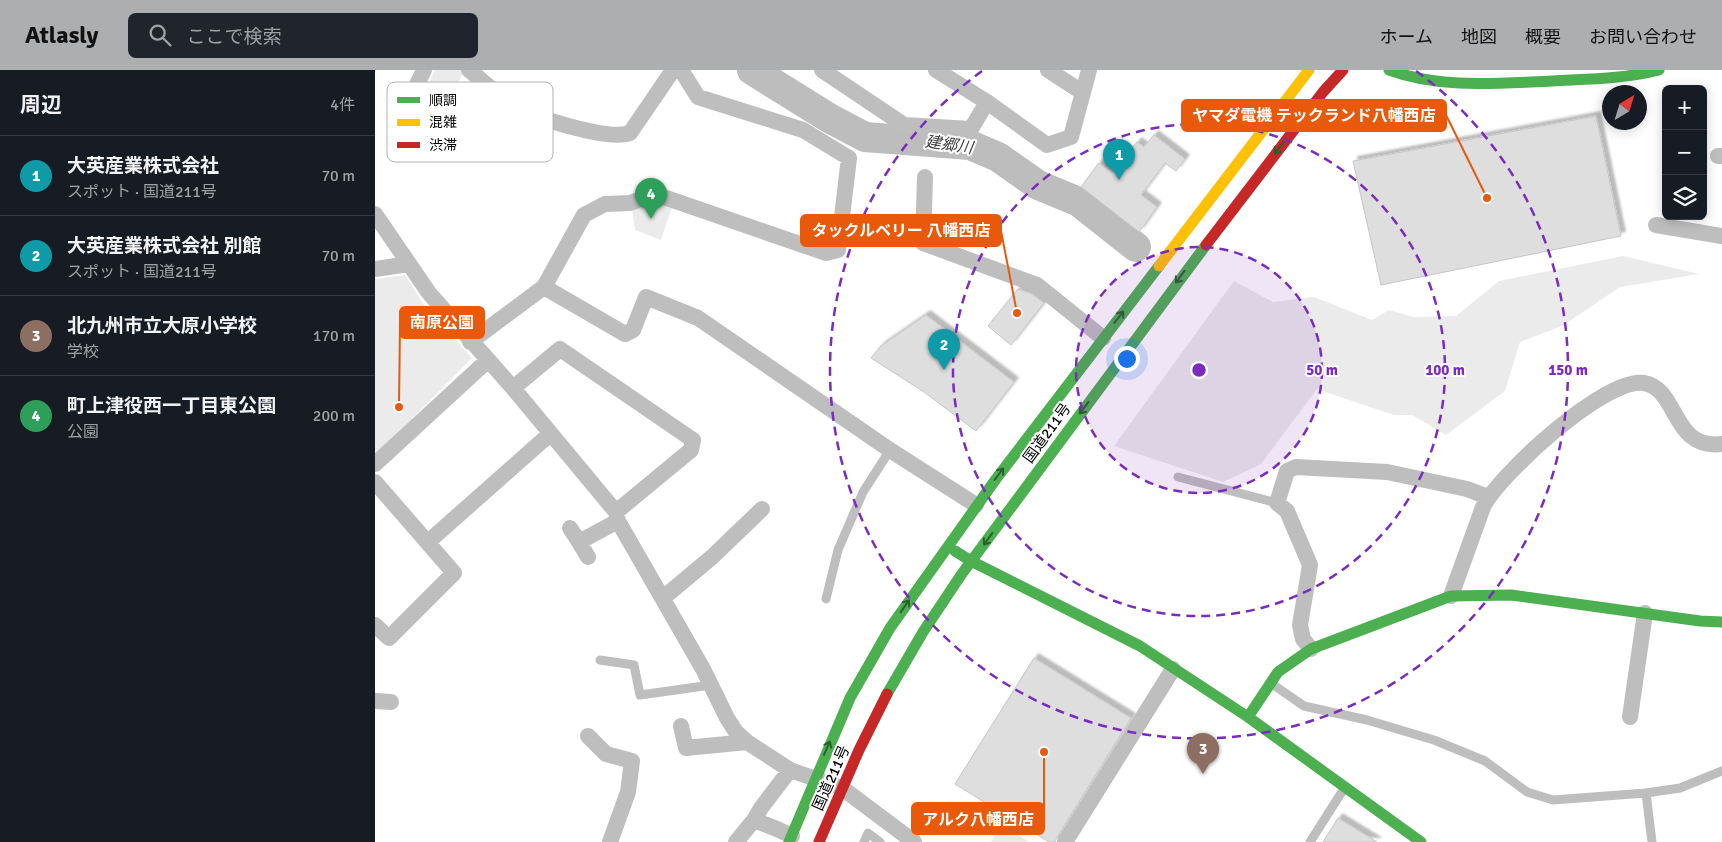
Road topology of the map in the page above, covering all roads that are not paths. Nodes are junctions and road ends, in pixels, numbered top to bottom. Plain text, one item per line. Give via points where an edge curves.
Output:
1 (424, 70) edge
2 (469, 70) edge
3 (673, 70) edge
4 (681, 70) edge
5 (822, 70) edge
6 (936, 70) edge
7 (1048, 70) edge
8 (1089, 70) edge
9 (1309, 70) edge
10 (1343, 70) edge
11 (1389, 70) edge
12 (1659, 70) edge
13 (418, 82) edge
14 (484, 82) edge
15 (1082, 92) junction
16 (987, 102) junction
17 (553, 121) edge
18 (925, 177) dead end
19 (375, 214) edge
20 (1656, 225) dead end
21 (1722, 236) edge
22 (409, 264) junction
23 (375, 269) edge
24 (543, 287) junction
25 (1103, 338) junction
26 (470, 342) junction
27 (487, 361) junction
28 (513, 388) junction
29 (550, 434) junction
30 (1722, 444) edge
31 (890, 450) junction
32 (375, 464) edge
33 (1178, 477) dead end
34 (375, 482) edge
35 (1488, 497) junction
36 (1277, 503) junction
37 (976, 505) junction
38 (761, 510) dead end
39 (617, 517) junction
40 (428, 542) junction
41 (948, 546) junction
42 (588, 557) dead end
43 (971, 561) junction
44 (1451, 596) junction
45 (663, 598) junction
46 (826, 599) dead end
47 (1645, 614) junction
48 (1722, 622) edge
49 (375, 625) edge
50 (1311, 649) junction
51 (600, 660) dead end
52 (1173, 669) junction
53 (1270, 683) junction
54 (711, 685) junction
55 (375, 701) edge
56 (391, 702) dead end
57 (1248, 716) junction
58 (1630, 717) dead end
59 (681, 726) dead end
60 (588, 736) dead end
61 (747, 742) junction
62 (790, 770) junction
63 (1722, 771) edge
64 (814, 778) junction
65 (1345, 787) junction
66 (842, 788) junction
67 (1646, 794) junction
68 (754, 820) junction
69 (791, 839) edge
70 (610, 842) edge
71 (736, 842) edge
72 (819, 842) edge
73 (864, 842) edge
74 (879, 842) edge
75 (914, 842) edge
76 (1065, 842) edge
77 (1310, 842) edge
78 (1421, 842) edge
79 (1652, 842) edge

1 - 13 street
2 - 14 street
3 - 17 street via 630,134 621,136 572,128
4 - 24 street via 699,97 803,130 849,158 838,250 826,253 655,194 629,203 605,204 584,215
5 - 16 street via 904,126 971,130
6 - 16 street
7 - 15 street
8 - 15 street
25 -> 9 main road, 国道211号
10 -> 43 main road, 国道211号 via 1198,253
11 - 12 main road via 1443,83 1626,77
15 - 16 street via 1071,137 1047,145
18 - 25 street via 923,243 1037,285
19 - 22 street
20 - 21 street
22 - 23 street
22 - 26 street
24 - 26 street
24 - 31 street via 625,334 633,330 646,298 698,318
37 -> 25 main road, 国道211号
26 - 27 street
27 - 28 street
27 - 32 street
28 - 29 street
28 - 39 street via 560,349 693,440 691,450
29 - 39 street
29 - 40 street
30 - 35 street via 1710,445 1694,440 1659,390 1644,383 1624,385 1556,428
31 - 37 street
31 - 46 lane via 863,492 838,550
33 - 36 lane
34 - 40 street
35 - 36 street via 1467,489 1387,472 1296,467 1287,471
35 - 44 street
36 - 50 street via 1287,511 1310,565 1300,625 1303,639
37 - 41 main road, 国道211号
38 - 45 street
39 - 42 street via 575,535
39 - 45 street
40 - 49 street via 454,573 389,638
41 - 43 main road
64 -> 41 main road, 国道211号 via 859,680 896,619
43 - 52 main road via 1139,646
43 - 66 main road, 国道211号 via 905,661 872,721
44 - 47 main road via 1511,595
44 - 50 main road
45 - 54 street
47 - 48 main road
47 - 58 street
50 - 53 main road via 1278,672
51 - 54 lane via 634,664 640,695
52 - 57 main road
52 - 76 street
53 - 57 main road
53 - 67 lane via 1303,706 1367,720 1434,740 1485,762 1527,792 1553,800
54 - 61 street via 727,718
55 - 56 street
57 - 65 main road
59 - 61 street via 686,748
60 - 70 street via 606,754 632,760 628,792
61 - 62 street
62 - 64 street
62 - 68 street
63 - 67 lane via 1680,788
64 - 66 street
64 - 69 main road, 国道211号
65 - 77 lane
65 - 78 main road
66 - 72 main road, 国道211号
66 - 75 street
67 - 79 lane
68 - 69 street via 777,828
68 - 71 street
73 - 74 lane via 868,833

